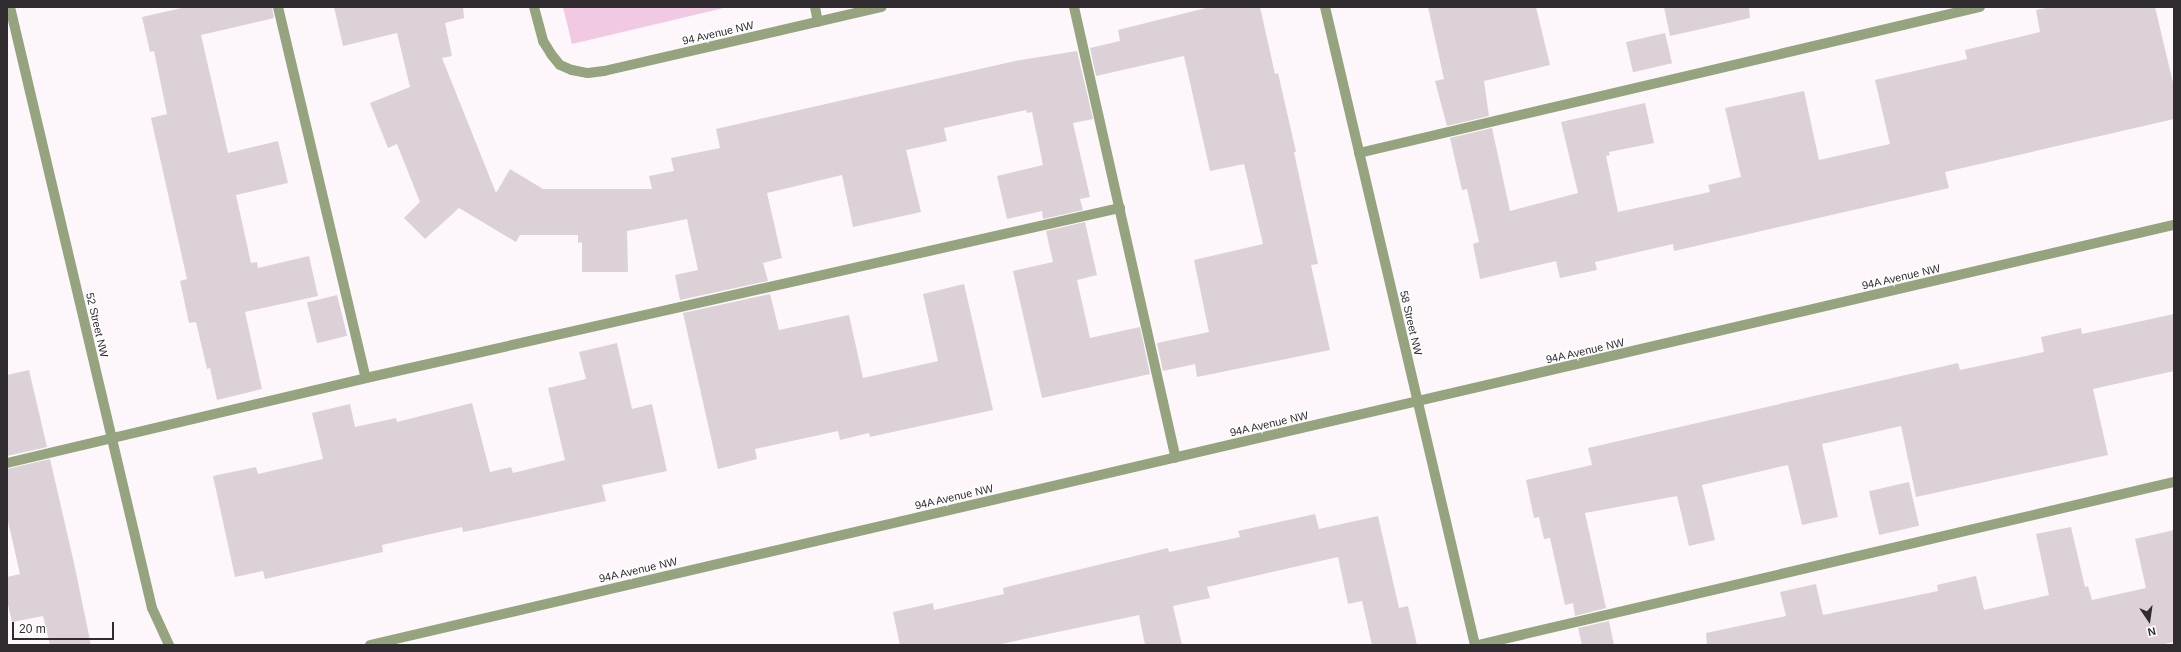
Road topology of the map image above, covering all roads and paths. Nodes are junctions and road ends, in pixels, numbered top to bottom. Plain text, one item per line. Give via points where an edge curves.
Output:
1 (10, 7) edge
2 (278, 7) edge
3 (534, 7) edge
4 (815, 7) edge
5 (882, 7) edge
6 (1074, 7) edge
7 (1325, 7) edge
8 (1980, 7) edge
9 (818, 22) junction
10 (1358, 153) junction
11 (1120, 208) junction
12 (2174, 225) edge
13 (366, 378) junction
14 (1417, 403) junction
15 (111, 438) junction
16 (1176, 458) junction
17 (7, 463) edge
18 (2174, 482) edge
19 (169, 645) edge
20 (370, 645) edge
21 (1476, 645) edge

1 - 15 street, 52 Street NW
2 - 13 street
3 - 9 street, 94 Avenue NW via 543,41 560,65 578,71 604,71
4 - 9 street
5 - 9 street, 94 Avenue NW
6 - 11 street
7 - 10 street, 58 Street NW
8 - 10 street
10 - 14 street, 58 Street NW
11 - 13 street
11 - 16 street
12 - 14 street, 94A Avenue NW
13 - 15 street
14 - 16 street, 94A Avenue NW
14 - 21 street, 58 Street NW
15 - 17 street
15 - 19 street, 52 Street NW via 152,608
16 - 20 street, 94A Avenue NW
18 - 21 street

